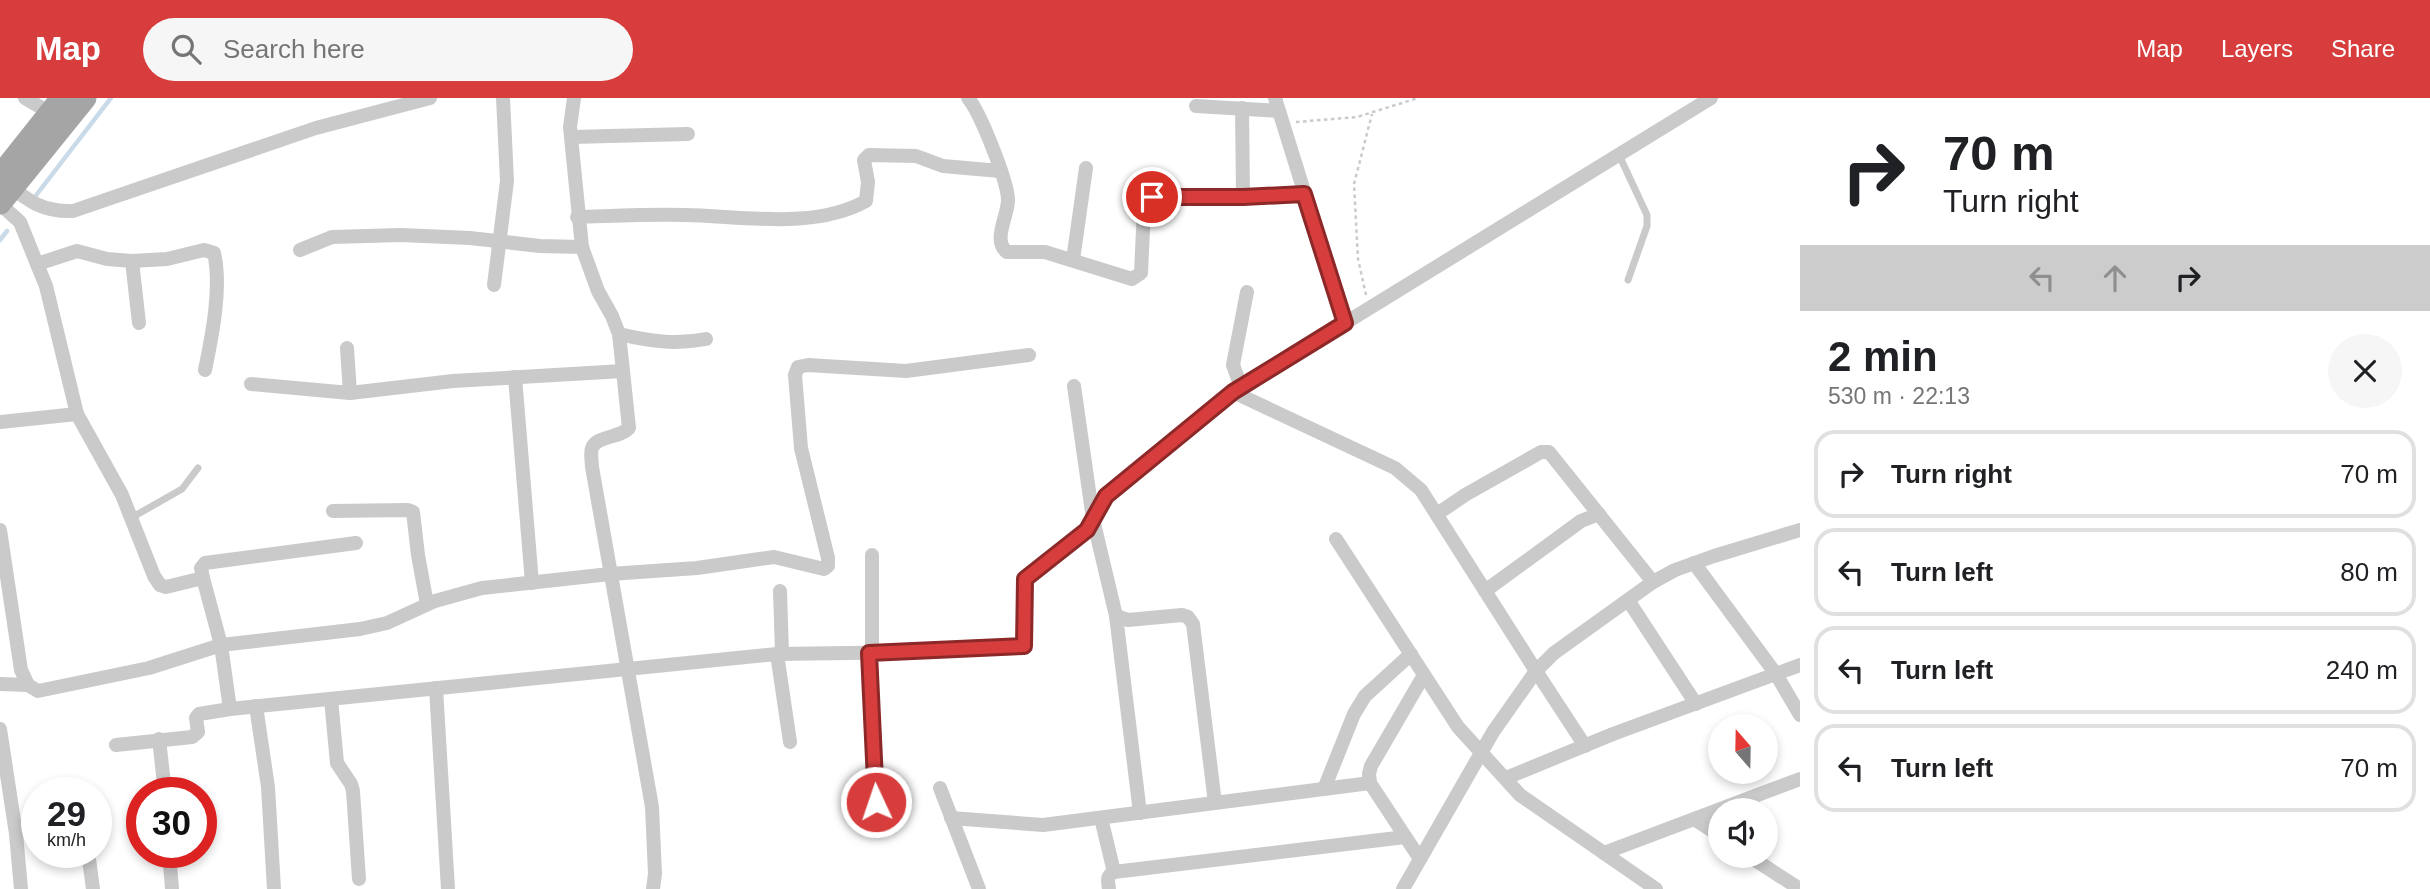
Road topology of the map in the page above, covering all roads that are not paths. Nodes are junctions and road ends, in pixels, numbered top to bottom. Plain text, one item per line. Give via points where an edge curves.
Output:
1 (25, 98) edge
2 (85, 98) edge
3 (430, 98) edge
4 (503, 98) edge
5 (574, 98) edge
6 (968, 98) edge
7 (1711, 98) edge
8 (1196, 106) dead end
9 (1242, 108) junction
10 (1279, 110) edge
11 (59, 111) edge
12 (688, 134) dead end
13 (571, 136) junction
14 (1619, 155) junction
15 (1086, 168) dead end
16 (1000, 171) junction
17 (3, 190) edge
18 (1304, 194) junction
19 (1243, 197) junction
20 (577, 217) junction
21 (498, 242) junction
22 (582, 247) junction
23 (300, 250) dead end
24 (1073, 260) junction
25 (132, 261) junction
26 (37, 264) junction
27 (1628, 280) dead end
28 (494, 285) dead end
29 (1247, 292) dead end
30 (139, 323) dead end
31 (1345, 323) junction
32 (619, 334) junction
33 (706, 340) dead end
34 (347, 348) dead end
35 (1029, 355) dead end
36 (205, 370) dead end
37 (623, 371) junction
38 (515, 377) junction
39 (251, 384) dead end
40 (1074, 386) dead end
41 (1237, 390) junction
42 (350, 393) junction
43 (77, 414) junction
44 (0, 422) edge
45 (198, 468) dead end
46 (333, 511) dead end
47 (1599, 513) junction
48 (1437, 514) junction
49 (131, 518) junction
50 (1093, 519) junction
51 (0, 530) edge
52 (1800, 530) edge
53 (1336, 539) dead end
54 (356, 543) dead end
55 (872, 555) dead end
56 (1694, 563) junction
57 (610, 574) junction
58 (203, 578) junction
59 (1653, 582) junction
60 (532, 583) junction
61 (780, 591) dead end
62 (1485, 591) junction
63 (1629, 600) junction
64 (427, 604) junction
65 (1116, 616) junction
66 (221, 645) junction
67 (870, 653) junction
68 (780, 654) junction
69 (1410, 654) junction
70 (1800, 665) edge
71 (627, 669) junction
72 (1536, 671) junction
73 (1776, 674) junction
74 (1424, 675) junction
75 (0, 684) edge
76 (29, 685) junction
77 (436, 688) junction
78 (331, 699) junction
79 (1696, 704) junction
80 (256, 706) junction
81 (230, 709) junction
82 (1800, 715) edge
83 (0, 729) edge
84 (159, 739) junction
85 (790, 742) dead end
86 (116, 745) dead end
87 (1584, 746) junction
88 (1482, 752) junction
89 (163, 777) edge
90 (1506, 778) junction
91 (1800, 779) edge
92 (1370, 782) junction
93 (940, 788) dead end
94 (1324, 789) junction
95 (876, 802) dead end
96 (1215, 803) junction
97 (1140, 813) junction
98 (951, 818) junction
99 (1101, 818) junction
100 (1694, 819) junction
101 (1708, 828) edge
102 (1405, 836) junction
103 (1604, 853) junction
104 (1420, 859) junction
105 (90, 868) edge
106 (170, 868) edge
107 (1768, 868) edge
108 (1114, 872) junction
109 (359, 879) dead end
110 (22, 889) edge
111 (93, 889) edge
112 (172, 889) edge
113 (274, 889) edge
114 (448, 889) edge
115 (653, 889) edge
116 (979, 889) edge
117 (1109, 889) edge
118 (1403, 889) edge
119 (1656, 889) edge
120 (1800, 889) edge

1 - 11 street
2 - 11 main road
3 - 17 street via 316,128 73,211 38,206
4 - 21 street via 507,181
5 - 13 street
6 - 16 street
7 - 14 street
8 - 9 street
9 - 10 street
9 - 19 street
10 - 18 street
11 - 17 main road
12 - 13 street
13 - 20 street
14 - 27 lane via 1647,215
14 - 31 street
15 - 24 street
16 - 20 street via 943,166 916,156 869,155 864,160 866,201 813,218
16 - 24 street via 1008,203 1002,249 1015,253 1033,250
17 - 26 street
18 - 19 street
18 - 31 street
19 - 24 street via 1152,197 1144,208 1138,277
20 - 22 street
21 - 22 street
21 - 23 street via 401,235 332,237
21 - 28 street
22 - 32 street
25 - 26 street via 77,251
25 - 30 street
25 - 36 street via 204,250 214,253 216,292
26 - 43 street
29 - 41 street via 1233,365
31 - 41 street
32 - 33 street via 682,344
32 - 37 street
34 - 42 street
35 - 57 street via 905,371 798,367 800,440 828,566 820,569 774,557
37 - 38 street
37 - 57 street via 629,428 592,448
38 - 42 street
38 - 60 street
39 - 42 street
40 - 50 street
41 - 48 street via 1395,468 1421,490
41 - 50 street via 1106,496
43 - 44 street
43 - 49 street
45 - 49 lane via 182,489
46 - 64 street via 413,512
47 - 48 street via 1553,455 1541,452
47 - 59 street
47 - 62 street via 1581,521
48 - 62 street
49 - 58 street via 160,585
50 - 65 street
50 - 67 street via 1087,530 1025,579 1024,646
51 - 76 street via 21,670
52 - 56 street
53 - 69 street
54 - 58 street via 205,563
55 - 67 street
56 - 59 street
56 - 73 street
57 - 60 street
57 - 71 street
58 - 66 street
59 - 63 street
60 - 64 street via 482,588
61 - 68 street
62 - 72 street
63 - 72 street
63 - 79 street
64 - 66 street via 387,623 360,629
65 - 96 street via 1128,620 1182,615 1193,624
65 - 97 street
66 - 76 street via 149,668 58,688 38,691
66 - 81 street
67 - 68 street
67 - 95 street
68 - 71 street
68 - 85 street
69 - 74 street
69 - 94 street via 1365,696
70 - 73 street
71 - 77 street
71 - 115 street via 652,807
72 - 87 street
72 - 88 street
73 - 79 street
73 - 82 street
74 - 88 street via 1458,727
74 - 92 street via 1371,766
75 - 76 street
77 - 78 street
77 - 114 street
78 - 80 street
78 - 109 street via 337,763 353,791
79 - 87 street
80 - 81 street
80 - 113 street via 268,787
81 - 84 street via 199,714 194,736
83 - 110 street
84 - 86 street
84 - 89 street
87 - 90 street
88 - 90 street
88 - 104 street
90 - 103 street via 1520,794
91 - 100 street
92 - 94 street
92 - 102 street
93 - 98 street
94 - 96 street
96 - 97 street
97 - 99 street
98 - 99 street via 1043,825
98 - 116 street
99 - 108 street
100 - 101 street
100 - 103 street
102 - 104 street
102 - 108 street
103 - 119 street
104 - 118 street
105 - 111 street
106 - 112 street
107 - 120 street
108 - 117 street via 1107,880

